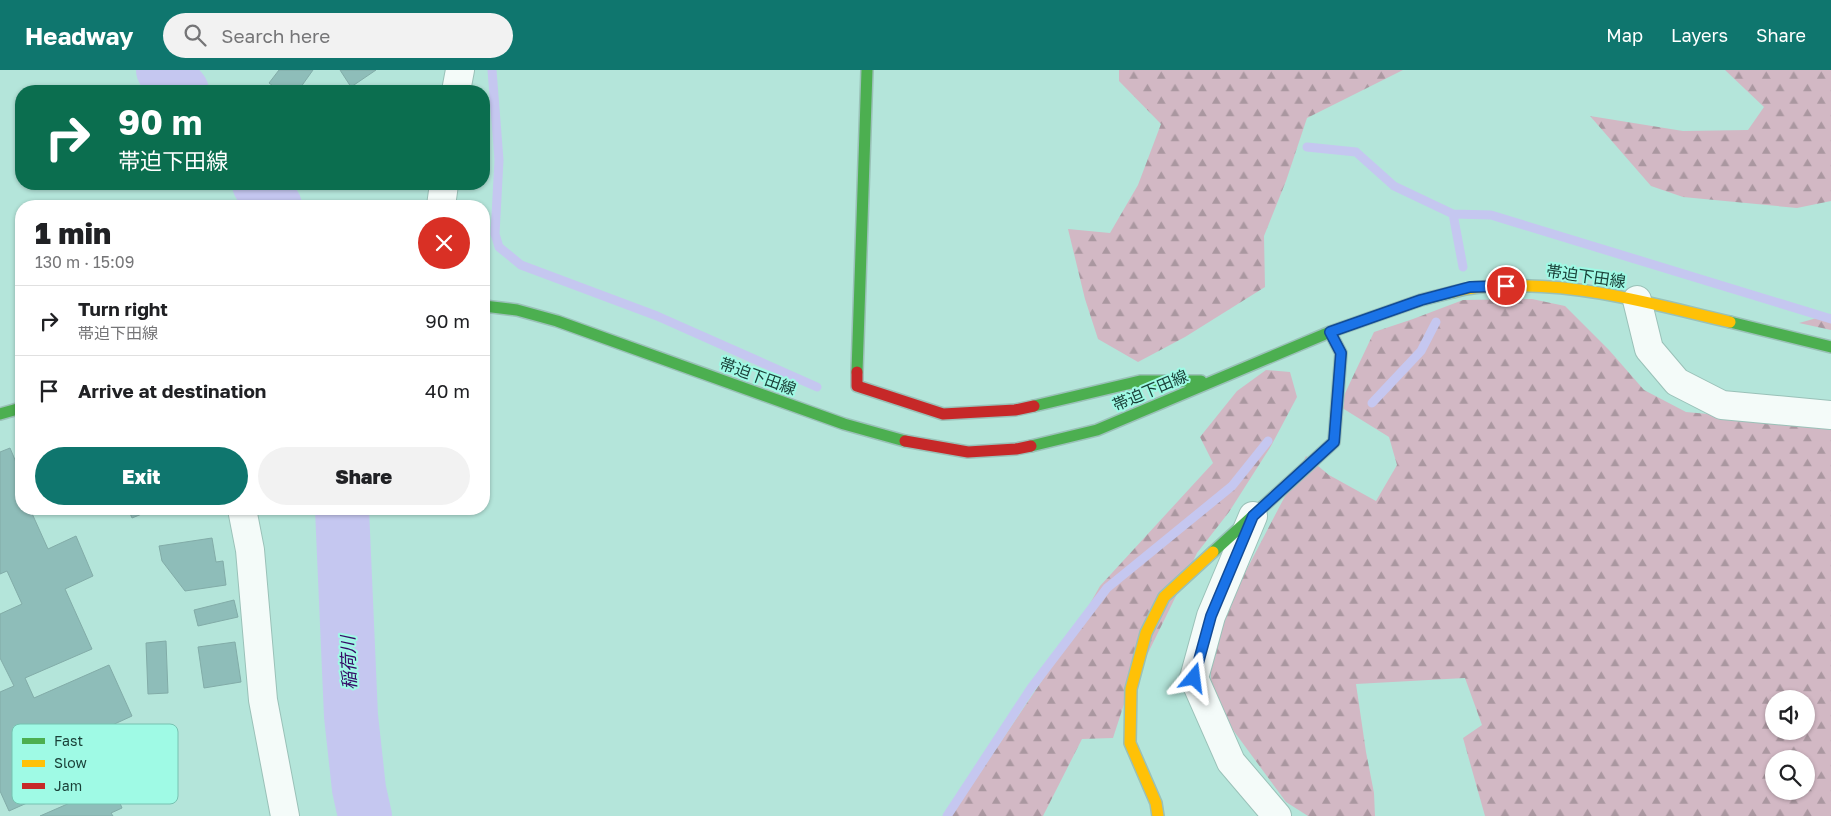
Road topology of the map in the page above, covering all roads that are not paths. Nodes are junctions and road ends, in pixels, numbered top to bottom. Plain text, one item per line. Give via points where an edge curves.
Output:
1 (460, 70) edge
2 (867, 70) edge
3 (457, 85) edge
4 (1637, 300) junction
5 (490, 307) edge
6 (1330, 332) junction
7 (1831, 348) edge
8 (1212, 381) junction
9 (15, 410) edge
10 (0, 414) edge
11 (1831, 415) edge
12 (243, 515) edge
13 (1253, 516) junction
14 (285, 816) edge
15 (1158, 816) edge
16 (1277, 816) edge

1 - 3 street
2 - 8 main road via 857,386 943,414 1015,410 1140,381
4 - 6 main road, 帯迫下田線 via 1583,290 1524,285 1470,287 1421,300
4 - 7 main road, 帯迫下田線
4 - 11 street via 1649,349 1676,382 1722,405
5 - 8 main road, 帯迫下田線 via 557,321 844,424 906,441 968,452 1016,449 1097,430
6 - 8 main road, 帯迫下田線
6 - 13 main road via 1341,353 1334,442
9 - 10 main road
12 - 14 street via 250,550 263,700
13 - 15 main road via 1164,597 1146,633 1131,689 1130,743 1156,803
13 - 16 street via 1211,616 1194,678 1232,762

